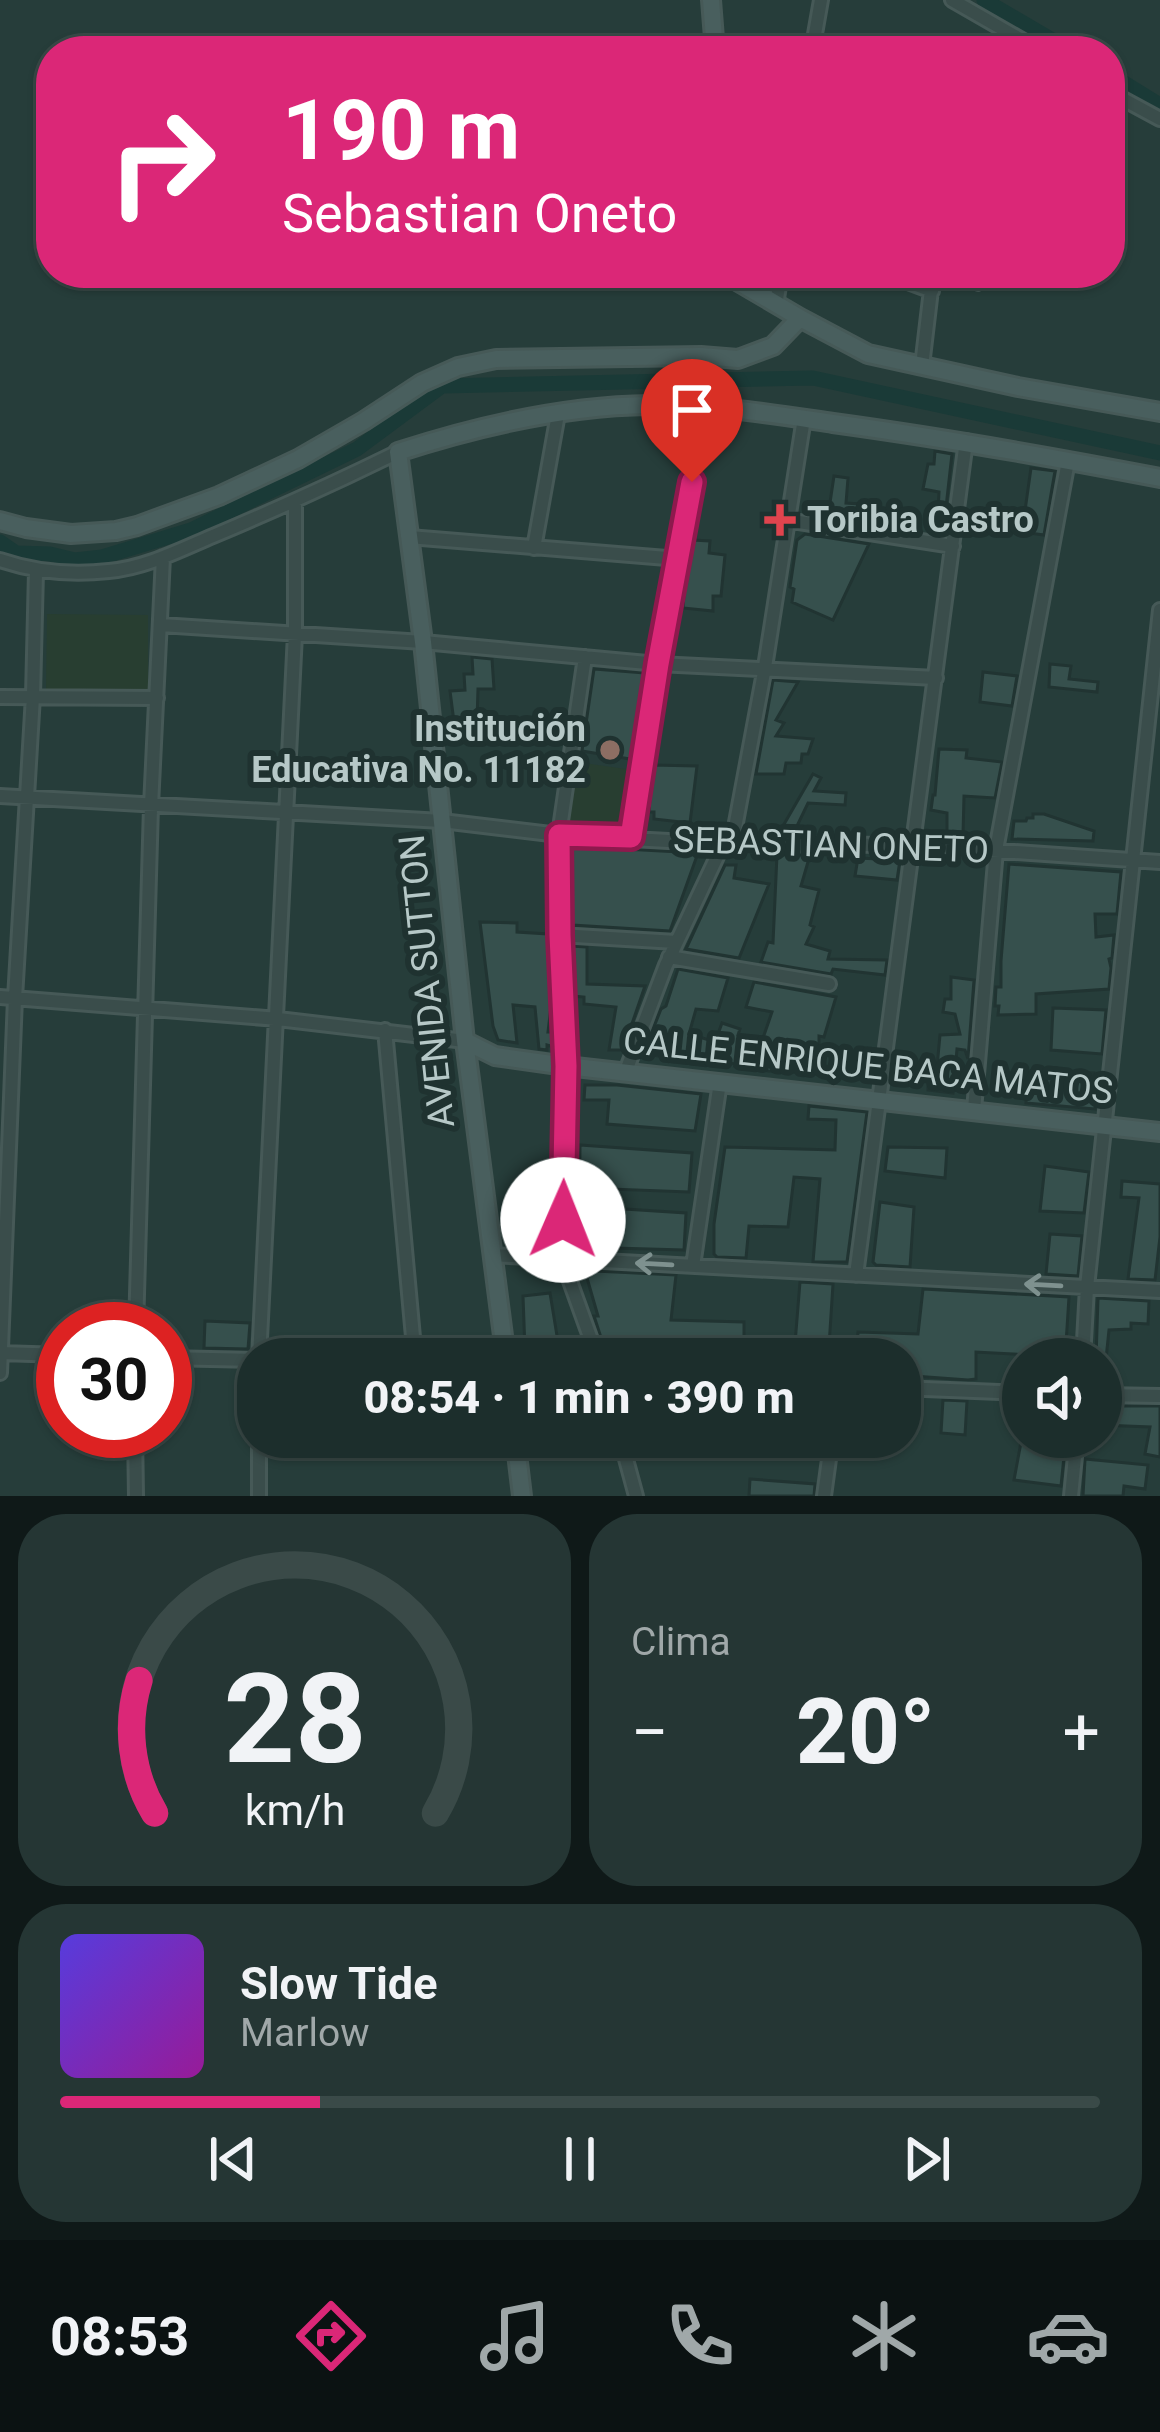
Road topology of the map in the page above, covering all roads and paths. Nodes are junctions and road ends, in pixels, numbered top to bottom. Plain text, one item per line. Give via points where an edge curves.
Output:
1 (712, 0) edge
2 (820, 0) edge
3 (952, 0) edge
4 (714, 36) edge
5 (814, 36) edge
6 (1004, 36) edge
7 (1125, 100) edge
8 (1160, 119) edge
9 (750, 288) edge
10 (779, 288) edge
11 (924, 288) edge
12 (932, 288) edge
13 (932, 291) junction
14 (776, 305) junction
15 (800, 318) junction
16 (922, 366) junction
17 (704, 406) junction
18 (1160, 412) edge
19 (558, 413) junction
20 (804, 418) junction
21 (966, 441) junction
22 (398, 452) junction
23 (1068, 460) junction
24 (1160, 478) edge
25 (295, 502) junction
26 (786, 520) junction
27 (0, 521) edge
28 (409, 537) junction
29 (953, 546) junction
30 (534, 548) junction
31 (163, 557) junction
32 (679, 559) junction
33 (0, 560) edge
34 (36, 571) junction
35 (1160, 610) edge
36 (161, 625) junction
37 (295, 634) junction
38 (423, 642) junction
39 (585, 657) junction
40 (658, 664) junction
41 (765, 667) junction
42 (936, 678) junction
43 (33, 696) junction
44 (0, 697) edge
45 (158, 698) junction
46 (0, 796) edge
47 (25, 797) junction
48 (152, 806) junction
49 (288, 814) junction
50 (442, 821) junction
51 (559, 835) junction
52 (631, 837) junction
53 (723, 844) junction
54 (913, 845) junction
55 (996, 850) junction
56 (1135, 861) junction
57 (1160, 862) edge
58 (560, 935) junction
59 (676, 942) junction
60 (669, 957) junction
61 (829, 985) dead end
62 (7, 998) edge
63 (147, 1007) junction
64 (278, 1019) junction
65 (386, 1030) junction
66 (465, 1040) junction
67 (566, 1066) junction
68 (626, 1071) junction
69 (720, 1082) junction
70 (880, 1099) junction
71 (974, 1110) junction
72 (1106, 1126) junction
73 (1160, 1132) edge
74 (492, 1255) junction
75 (562, 1259) junction
76 (693, 1266) junction
77 (856, 1275) junction
78 (1088, 1287) junction
79 (1160, 1291) edge
80 (137, 1302) edge
81 (260, 1338) edge
82 (413, 1338) edge
83 (503, 1338) edge
84 (590, 1338) edge
85 (1084, 1338) edge
86 (0, 1353) edge
87 (36, 1354) edge
88 (192, 1359) edge
89 (237, 1360) edge
90 (0, 1372) edge
91 (921, 1389) edge
92 (1002, 1392) edge
93 (1122, 1395) edge
94 (1160, 1396) edge
95 (135, 1458) edge
96 (259, 1458) edge
97 (518, 1458) edge
98 (626, 1458) edge
99 (829, 1458) edge
100 (1075, 1458) edge
101 (136, 1496) edge
102 (259, 1496) edge
103 (523, 1496) edge
104 (636, 1496) edge
105 (824, 1496) edge
106 (1071, 1496) edge

1 - 4 street
2 - 5 street
3 - 6 street
7 - 8 street
9 - 14 street
10 - 14 street
11 - 13 street
12 - 13 street
13 - 16 street
14 - 15 street
15 - 16 street via 868,353
15 - 27 street via 773,346 738,358 496,359 458,367 298,459 137,526 71,533
16 - 18 street
17 - 19 street
17 - 20 street
17 - 32 street
19 - 22 street
19 - 30 street
20 - 21 street
20 - 26 street
21 - 23 street
21 - 29 street
22 - 25 street
22 - 28 street, AVENIDA SUTTON
23 - 24 street
23 - 55 street
25 - 31 street
25 - 37 street
26 - 29 street
26 - 41 street
28 - 30 street
28 - 38 street, AVENIDA SUTTON
29 - 42 street
30 - 32 street
31 - 34 street via 108,572
31 - 36 street
32 - 40 street
33 - 34 street
34 - 43 street
35 - 56 street
36 - 37 street
36 - 45 street
37 - 38 street
37 - 49 street
38 - 39 street
38 - 50 street, AVENIDA SUTTON
39 - 40 street
39 - 51 street
40 - 41 street
40 - 52 street
41 - 42 street
41 - 53 street via 734,833
42 - 54 street
43 - 44 street
43 - 45 street
43 - 47 street
45 - 48 street
46 - 47 street, SEBASTIAN ONETO
47 - 48 street, SEBASTIAN ONETO
47 - 62 street
48 - 49 street, SEBASTIAN ONETO
48 - 63 street
49 - 50 street, SEBASTIAN ONETO
49 - 64 street
50 - 51 street, SEBASTIAN ONETO
50 - 66 street, AVENIDA SUTTON
51 - 52 street, SEBASTIAN ONETO
51 - 58 street
52 - 53 street, SEBASTIAN ONETO
53 - 54 street, SEBASTIAN ONETO
53 - 59 street
54 - 55 street, SEBASTIAN ONETO
54 - 70 street
55 - 56 street, SEBASTIAN ONETO
55 - 71 street
56 - 57 street, SEBASTIAN ONETO
56 - 72 street
58 - 59 street
58 - 67 street
59 - 60 street
60 - 61 street
60 - 68 street
62 - 63 street, CALLE ENRIQUE BACA MATOS
62 - 86 street
63 - 64 street, CALLE ENRIQUE BACA MATOS
63 - 80 street
64 - 65 street, CALLE ENRIQUE BACA MATOS
64 - 81 street
65 - 66 street, CALLE ENRIQUE BACA MATOS
65 - 82 street
66 - 67 street, CALLE ENRIQUE BACA MATOS via 495,1056
66 - 74 street, AVENIDA SUTTON
67 - 68 street, CALLE ENRIQUE BACA MATOS
67 - 75 street
68 - 69 street, CALLE ENRIQUE BACA MATOS
69 - 70 street, CALLE ENRIQUE BACA MATOS
69 - 76 street
70 - 71 street, CALLE ENRIQUE BACA MATOS
70 - 77 street
71 - 72 street, CALLE ENRIQUE BACA MATOS
72 - 73 street, CALLE ENRIQUE BACA MATOS
72 - 78 street
74 - 75 street
74 - 83 street, AVENIDA SUTTON
76 -> 75 street
75 - 84 street
76 - 77 street
78 -> 77 street
78 - 79 street
78 - 85 street
86 - 87 street
86 - 90 street
88 - 89 street
91 - 92 street
93 - 94 street
95 - 101 street
96 - 102 street
97 - 103 street
98 - 104 street
99 - 105 street
100 - 106 street

